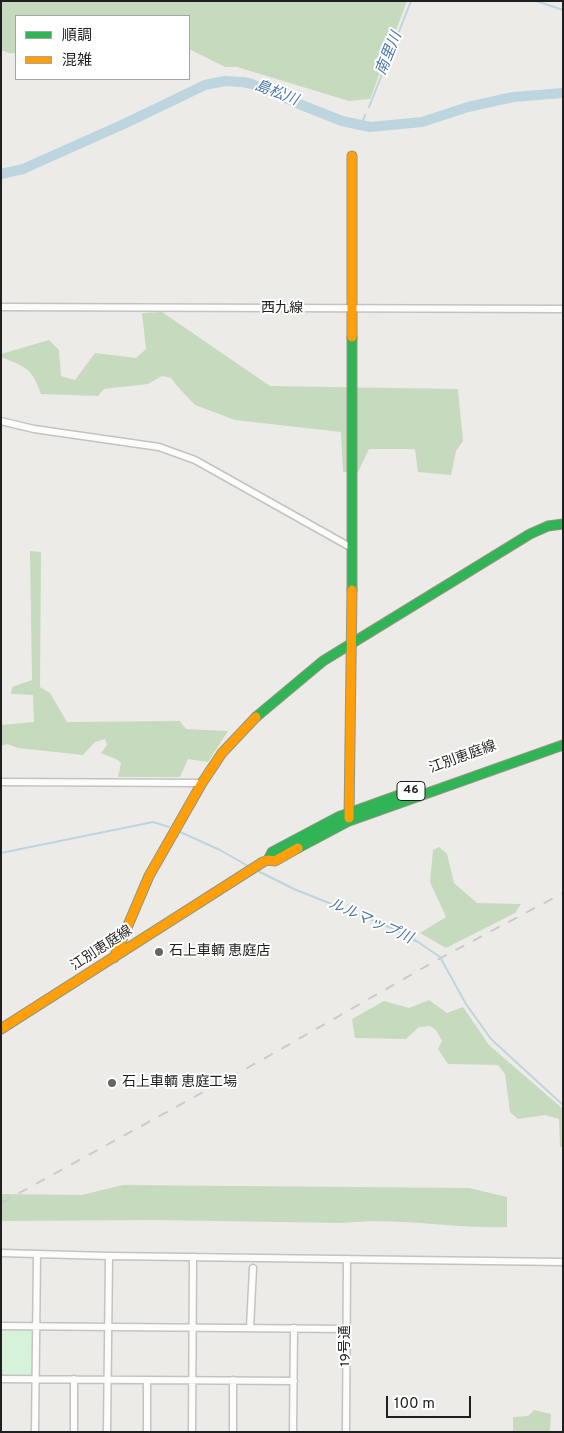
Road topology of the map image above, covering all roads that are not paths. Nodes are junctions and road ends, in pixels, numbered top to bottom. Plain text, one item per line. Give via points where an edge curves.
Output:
1 (352, 156) dead end
2 (1, 307) edge
3 (352, 309) junction
4 (563, 309) edge
5 (1, 420) edge
6 (563, 524) edge
7 (352, 548) junction
8 (351, 644) junction
9 (563, 738) edge
10 (563, 745) edge
11 (1, 782) edge
12 (202, 783) junction
13 (349, 817) junction
14 (114, 958) junction
15 (1, 1029) edge
16 (1, 1253) edge
17 (37, 1254) junction
18 (109, 1256) junction
19 (193, 1257) junction
20 (347, 1259) junction
21 (563, 1262) edge
22 (253, 1268) dead end
23 (1, 1326) edge
24 (36, 1326) junction
25 (108, 1327) junction
26 (192, 1328) junction
27 (250, 1328) junction
28 (294, 1328) junction
29 (346, 1329) junction
30 (1, 1379) edge
31 (36, 1379) junction
32 (74, 1379) junction
33 (107, 1380) junction
34 (147, 1380) junction
35 (192, 1380) junction
36 (233, 1380) junction
37 (294, 1380) junction
38 (35, 1432) edge
39 (74, 1432) edge
40 (107, 1432) edge
41 (147, 1432) edge
42 (192, 1432) edge
43 (233, 1432) edge
44 (293, 1432) edge
45 (346, 1432) edge

1 - 3 street
2 - 3 street, 西九線
3 - 4 street, 西九線
3 - 7 street
5 - 7 street via 34,429 173,451 195,460
6 - 8 street via 530,534
7 - 8 street
8 - 12 street via 301,678 248,724 222,753
8 - 13 street
9 - 13 street, 江別恵庭線 / 46
10 - 13 street, 江別恵庭線 / 46
11 - 12 street
12 - 14 street via 149,876
13 - 14 street, 江別恵庭線 / 46 via 321,825 272,852 266,861
14 - 15 street, 江別恵庭線 / 46
16 - 17 street
17 - 18 street
17 - 24 street
18 - 19 street
18 - 25 street
19 - 20 street
19 - 26 street
20 - 21 street
20 - 29 street, 19号通
22 - 27 street
23 - 24 street
24 - 25 street
24 - 31 street
25 - 26 street
25 - 33 street
26 - 27 street
26 - 35 street
27 - 28 street
28 - 29 street
28 - 37 street
29 - 45 street, 19号通
30 - 31 street
31 - 32 street
31 - 38 street
32 - 33 street
32 - 39 street
33 - 34 street
33 - 40 street
34 - 35 street
34 - 41 street
35 - 36 street
35 - 42 street
36 - 37 street
36 - 43 street
37 - 44 street

